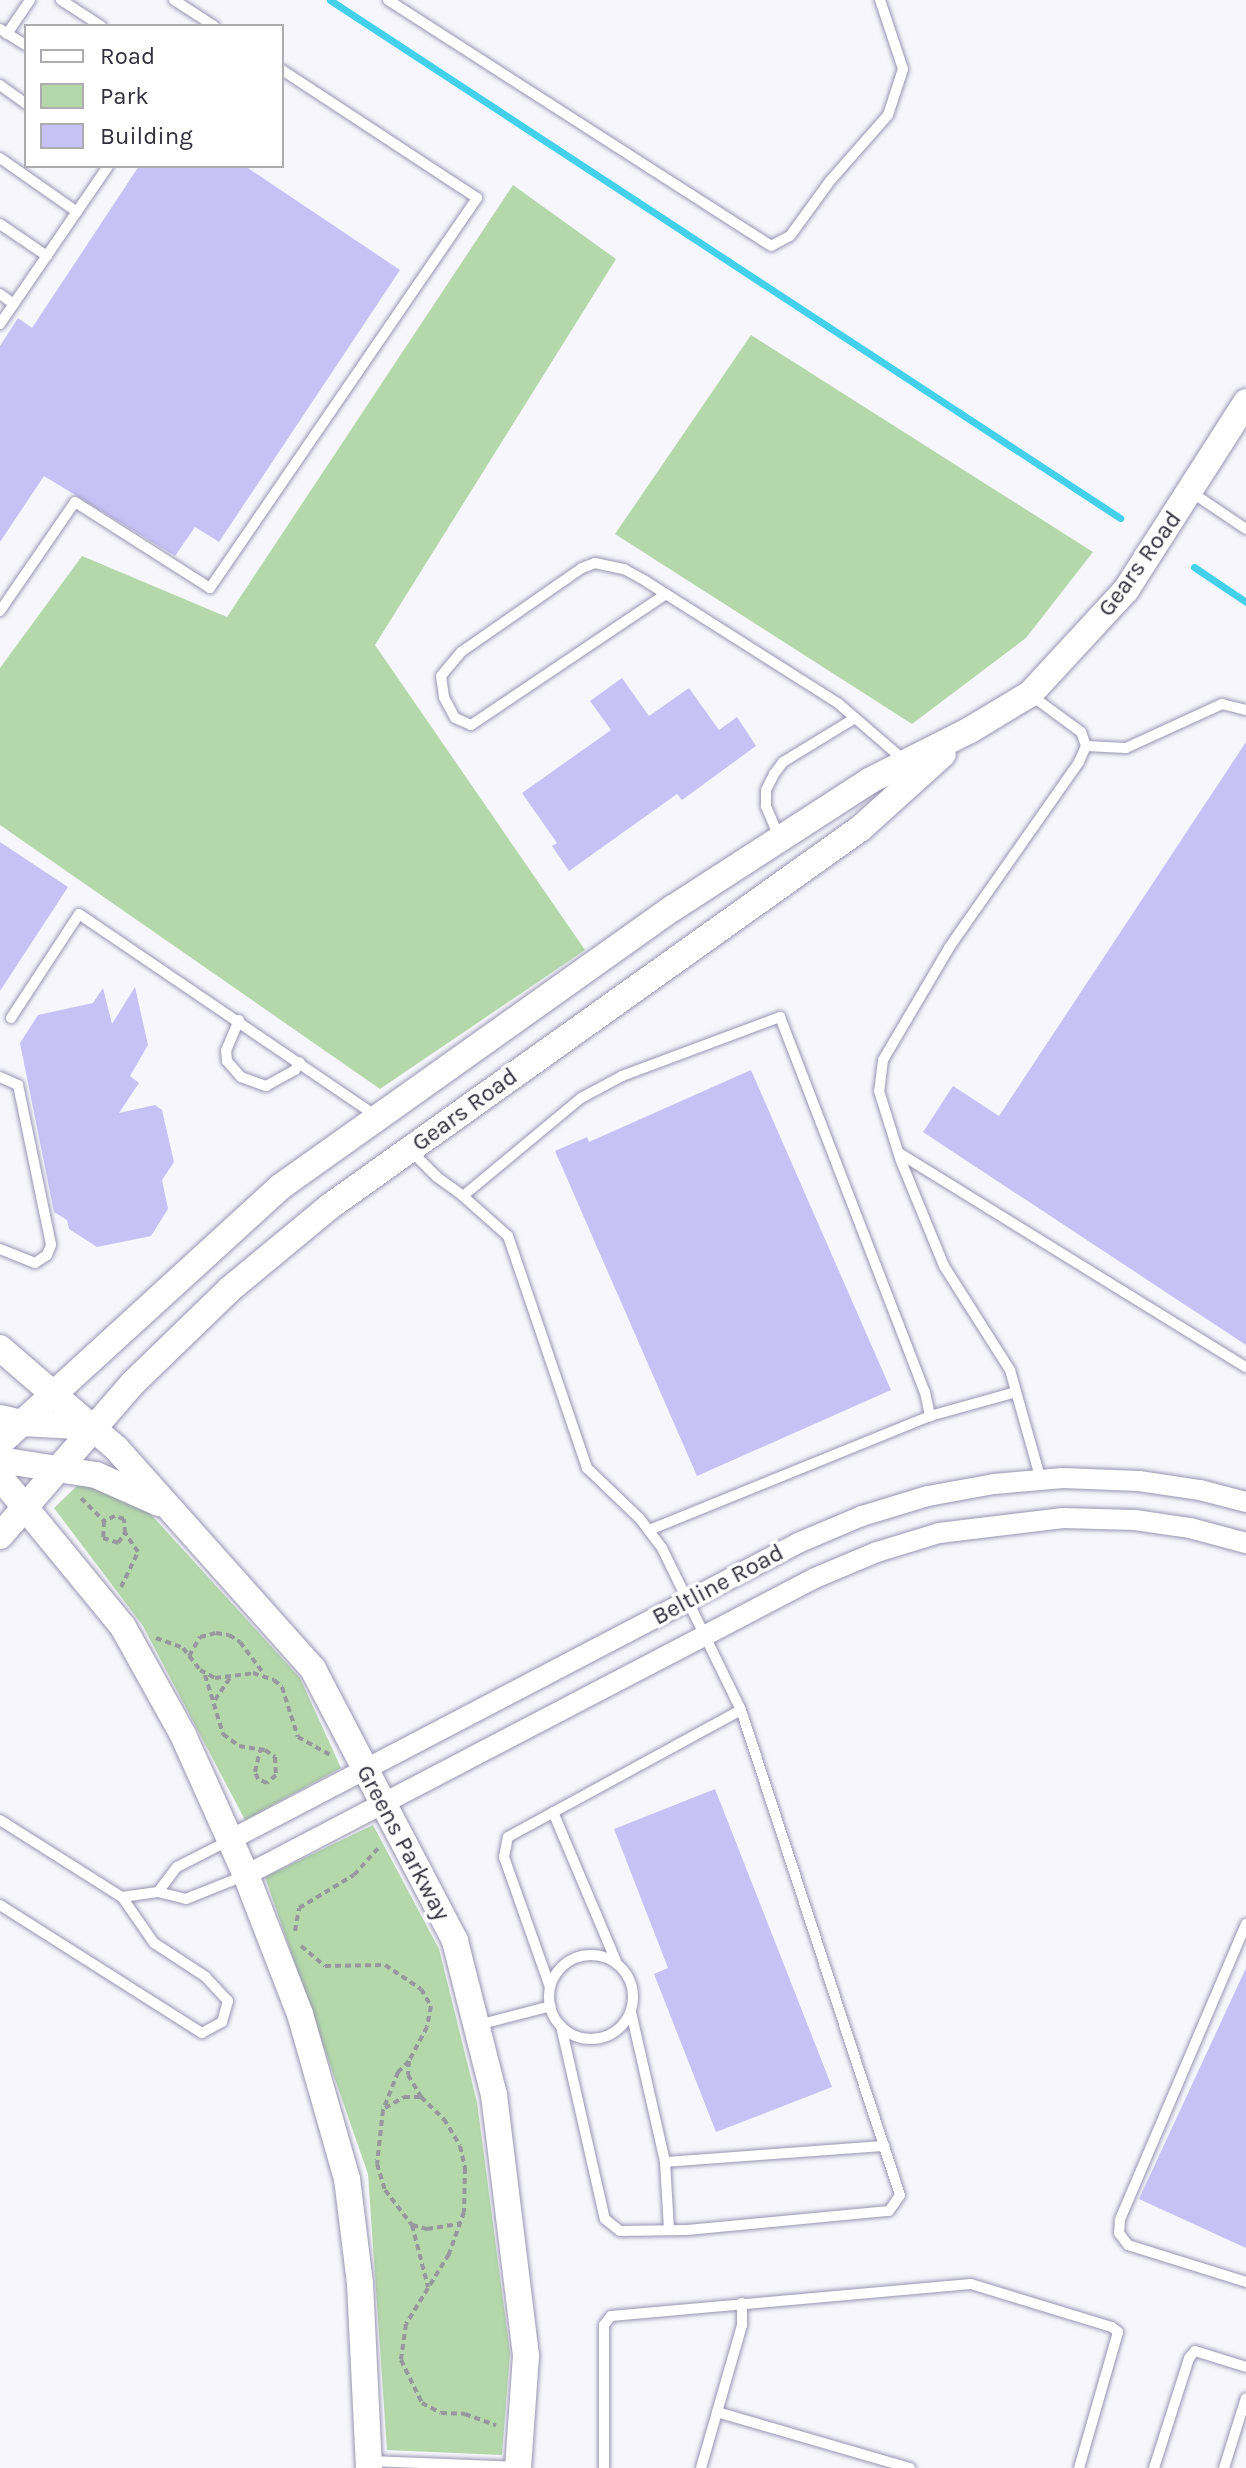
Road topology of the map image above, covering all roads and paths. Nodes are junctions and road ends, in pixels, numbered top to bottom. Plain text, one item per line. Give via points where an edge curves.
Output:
1 (30, 0) edge
2 (61, 0) edge
3 (174, 0) edge
4 (388, 0) edge
5 (880, 0) edge
6 (98, 24) edge
7 (208, 24) edge
8 (4, 32) edge
9 (24, 44) edge
10 (284, 71) edge
11 (0, 85) edge
12 (24, 103) edge
13 (0, 158) edge
14 (107, 168) edge
15 (77, 212) junction
16 (0, 224) edge
17 (47, 256) junction
18 (0, 294) edge
19 (14, 304) junction
20 (0, 324) edge
21 (1246, 402) edge
22 (1191, 492) junction
23 (1246, 529) edge
24 (666, 594) junction
25 (0, 611) edge
26 (1030, 694) junction
27 (1246, 710) edge
28 (855, 718) junction
29 (970, 730) junction
30 (1086, 746) junction
31 (907, 762) junction
32 (780, 838) junction
33 (673, 908) junction
34 (697, 941) junction
35 (11, 1018) dead end
36 (239, 1020) junction
37 (300, 1062) junction
38 (0, 1077) edge
39 (380, 1118) junction
40 (410, 1150) junction
41 (899, 1153) junction
42 (463, 1196) junction
43 (0, 1249) edge
44 (0, 1348) edge
45 (1246, 1367) edge
46 (1016, 1392) junction
47 (56, 1393) junction
48 (930, 1416) junction
49 (11, 1420) edge
50 (95, 1427) junction
51 (0, 1443) edge
52 (0, 1460) edge
53 (0, 1477) edge
54 (64, 1478) junction
55 (1041, 1480) junction
56 (1246, 1502) edge
57 (26, 1506) junction
58 (170, 1508) junction
59 (104, 1521) junction
60 (649, 1530) junction
61 (125, 1533) junction
62 (0, 1536) edge
63 (1246, 1543) edge
64 (120, 1593) dead end
65 (689, 1600) junction
66 (706, 1635) junction
67 (151, 1636) dead end
68 (194, 1643) junction
69 (183, 1648) junction
70 (189, 1656) junction
71 (204, 1673) junction
72 (264, 1675) junction
73 (232, 1676) junction
74 (214, 1701) junction
75 (741, 1710) junction
76 (260, 1750) junction
77 (332, 1756) dead end
78 (365, 1771) junction
79 (383, 1805) junction
80 (553, 1812) junction
81 (0, 1820) edge
82 (380, 1838) dead end
83 (230, 1840) junction
84 (246, 1875) junction
85 (158, 1892) junction
86 (122, 1897) junction
87 (0, 1905) edge
88 (1246, 1924) edge
89 (616, 1962) junction
90 (550, 1987) junction
91 (551, 2006) junction
92 (631, 2012) junction
93 (476, 2025) junction
94 (561, 2026) junction
95 (409, 2061) junction
96 (421, 2097) junction
97 (383, 2110) junction
98 (884, 2146) junction
99 (665, 2162) junction
100 (460, 2224) junction
101 (412, 2225) junction
102 (669, 2230) junction
103 (1246, 2282) edge
104 (428, 2287) junction
105 (742, 2303) junction
106 (1246, 2367) edge
107 (1246, 2398) edge
108 (717, 2412) junction
109 (501, 2434) dead end
110 (369, 2464) edge
111 (896, 2466) edge
112 (518, 2468) edge
113 (526, 2468) edge
114 (604, 2468) edge
115 (701, 2468) edge
116 (910, 2468) edge
117 (1079, 2468) edge
118 (1154, 2468) edge
119 (1224, 2468) edge

1 - 8 lane
2 - 6 lane
3 - 7 lane
4 - 5 lane via 771,246 790,236 888,115 903,69
8 - 9 lane
10 - 25 lane via 477,198 210,588 75,502
11 - 12 lane
13 - 15 lane
14 - 15 lane
15 - 17 lane
16 - 17 lane
17 - 19 lane
18 - 19 lane
19 - 20 lane
21 - 22 street, Gears Road
22 - 23 lane
22 - 26 street, Gears Road via 1126,590
24 - 24 lane via 624,569 595,563 582,568 461,652 441,676 455,718 471,725
24 - 28 lane
26 - 29 street, Gears Road
26 - 30 lane via 1081,732
27 - 30 lane via 1222,704 1126,748
28 - 31 lane
28 - 32 lane via 783,762 774,774 766,806
29 - 31 street, Gears Road
29 - 34 street, Gears Road via 861,828
30 - 41 lane via 949,948 883,1060 879,1091
31 - 32 street, Gears Road
32 - 33 street, Gears Road
33 - 34 street
33 - 39 street, Gears Road
34 - 40 street, Gears Road
35 - 36 lane via 79,914
36 - 37 lane
36 - 37 lane via 226,1050 227,1061 241,1077 266,1086
37 - 39 lane
38 - 43 lane via 18,1085 51,1245 35,1263
39 - 40 street
39 - 47 street, Gears Road via 280,1187
40 - 42 lane
40 - 50 street, Gears Road via 329,1207 230,1289
41 - 45 lane
41 - 46 lane via 944,1266 1010,1370
42 - 48 lane via 581,1098 622,1076 780,1017
42 - 60 lane via 508,1236 587,1468
44 - 47 street, Greens Parkway
46 - 48 lane
46 - 55 lane
47 - 49 street, Gears Road
47 - 50 street, Greens Parkway
48 - 60 lane
49 - 50 street
49 - 51 street, Gears Road
50 - 54 street, Gears Road
50 - 58 street, Greens Parkway
52 - 54 street
53 - 57 street
54 - 57 street, Gears Road
54 - 58 street via 96,1475
54 - 59 path
55 - 56 street, Beltline Road via 1139,1481
55 - 65 street, Beltline Road via 928,1496 862,1516
57 - 62 street, Gears Road
57 - 83 street via 123,1627 183,1735
58 - 78 street, Greens Parkway via 313,1669
59 - 61 path via 124,1519
59 - 61 path via 106,1541 118,1543
60 - 65 lane
61 - 64 path via 138,1552
63 - 66 street, Beltline Road via 1135,1520 1063,1518 954,1530 877,1552 815,1578
65 - 66 lane
65 - 78 street, Beltline Road
66 - 75 lane
66 - 79 street, Beltline Road
67 - 69 path
68 - 69 path
68 - 70 path
68 - 72 path via 209,1634 229,1635
69 - 70 path
70 - 71 path
71 - 73 path
71 - 74 path
72 - 73 path
72 - 77 path via 282,1687 298,1737
73 - 74 path
74 - 76 path via 223,1734 239,1746
75 - 80 lane
75 - 98 lane
76 - 76 path via 272,1754 278,1767 267,1783 255,1772
78 - 79 street, Greens Parkway
78 - 83 street, Beltline Road
79 - 84 street, Beltline Road
79 - 93 street, Greens Parkway via 455,1941
80 - 89 lane
80 - 90 lane via 508,1837 504,1857
81 - 86 lane
82 - 95 path via 378,1851 362,1868 299,1908 294,1930 317,1963 385,1965 421,1989 431,2006 427,2027
83 - 84 street
83 - 85 lane via 177,1867
84 - 85 lane via 186,1899
84 - 110 street via 300,2014 347,2179 360,2284
85 - 86 lane
86 - 87 lane via 154,1943 206,1977 228,2001 222,2022 202,2033
88 - 103 lane via 1120,2220 1119,2233 1128,2245
89 - 90 lane via 590,1954 577,1957 555,1974
89 - 92 lane via 632,1984
90 - 91 lane
91 - 93 lane
91 - 94 lane
92 - 94 lane via 613,2033 600,2038 572,2035
92 - 99 lane
93 - 112 street, Greens Parkway via 494,2095 526,2356
94 - 102 lane via 605,2219 620,2231
95 - 96 path via 408,2075
95 - 97 path via 398,2072
96 - 97 path via 404,2097
96 - 100 path via 444,2119 460,2146 465,2186
97 - 101 path via 377,2164 385,2190
98 - 99 lane
98 - 102 lane via 900,2195 889,2211
99 - 102 lane
100 - 101 path via 427,2229
100 - 104 path
101 - 104 path
104 - 109 path via 406,2324 404,2371 431,2409 492,2421
105 - 108 lane via 742,2325
105 - 114 lane via 618,2314 608,2320
105 - 117 lane via 971,2284 1112,2327 1119,2335
106 - 118 lane via 1195,2351
107 - 119 lane
108 - 111 lane
108 - 115 lane
110 - 112 lane
111 - 116 lane
112 - 113 lane

